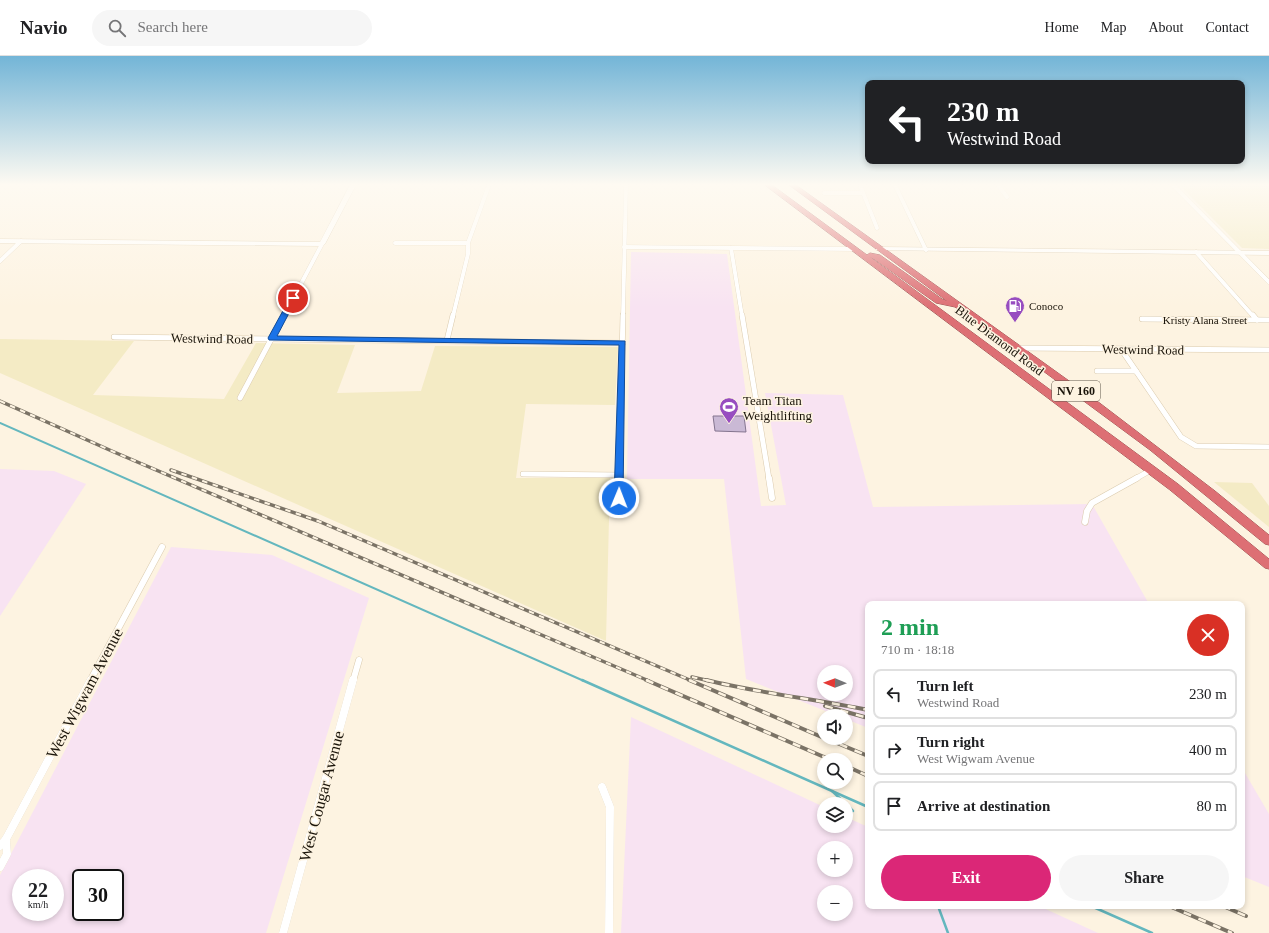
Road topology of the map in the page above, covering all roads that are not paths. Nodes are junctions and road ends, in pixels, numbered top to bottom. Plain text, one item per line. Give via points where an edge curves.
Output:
1 (331, 226) edge
2 (474, 226) edge
3 (625, 226) edge
4 (823, 226) edge
5 (838, 226) edge
6 (846, 226) edge
7 (915, 226) edge
8 (1214, 226) edge
9 (0, 241) edge
10 (21, 241) junction
11 (395, 243) dead end
12 (468, 243) junction
13 (322, 244) junction
14 (624, 247) junction
15 (732, 248) junction
16 (854, 249) junction
17 (878, 250) junction
18 (926, 250) junction
19 (1196, 252) junction
20 (1240, 252) junction
21 (1269, 253) edge
22 (0, 261) edge
23 (1268, 281) edge
24 (960, 307) junction
25 (1142, 319) dead end
26 (1257, 320) junction
27 (1269, 320) edge
28 (114, 337) dead end
29 (272, 338) junction
30 (447, 340) junction
31 (623, 343) junction
32 (1018, 348) junction
33 (1121, 349) junction
34 (1269, 350) edge
35 (1096, 371) dead end
36 (1136, 371) junction
37 (240, 398) dead end
38 (1269, 447) edge
39 (1151, 470) junction
40 (523, 474) dead end
41 (620, 475) junction
42 (619, 498) dead end
43 (772, 498) dead end
44 (1086, 522) dead end
45 (1269, 541) edge
46 (162, 547) dead end
47 (1269, 565) edge
48 (359, 660) dead end
49 (602, 787) dead end
50 (3, 843) edge
51 (0, 867) edge
52 (283, 933) edge
53 (609, 933) edge

1 - 13 street
2 - 12 street
3 - 14 street
4 - 16 highway, Blue Diamond Road / NV 160
5 - 17 highway via 860,242
6 - 17 highway, Blue Diamond Road / NV 160
7 - 18 street
8 - 20 street
9 - 10 street
10 - 13 street
10 - 22 street
11 - 12 street
12 - 30 street via 468,254
13 - 29 street
14 - 15 street
14 - 31 street
15 - 16 street
15 - 43 street
16 - 24 highway via 877,257 939,301
16 - 39 highway, Blue Diamond Road / NV 160
17 - 18 street
17 - 24 highway, Blue Diamond Road / NV 160
18 - 19 street
19 - 20 street
19 - 26 street
20 - 21 street
20 - 23 street
24 - 32 highway, Blue Diamond Road / NV 160
25 - 26 street, Kristy Alana Street
26 - 27 street, Kristy Alana Street
28 - 29 street, Westwind Road
29 - 30 street, Westwind Road
29 - 37 street
30 - 31 street, Westwind Road
31 - 41 street
32 - 33 street, Westwind Road
32 - 45 highway, Blue Diamond Road / NV 160 via 1173,463
33 - 34 street, Westwind Road
33 - 36 street
35 - 36 street
36 - 38 street via 1181,437 1189,443 1196,446
39 - 44 street via 1092,503 1087,511
39 - 47 highway, Blue Diamond Road / NV 160
40 - 41 street
41 - 42 street
46 - 50 street, West Wigwam Avenue
48 - 52 street, West Cougar Avenue
49 - 53 street via 610,807
50 - 51 street, West Wigwam Avenue via 7,854

